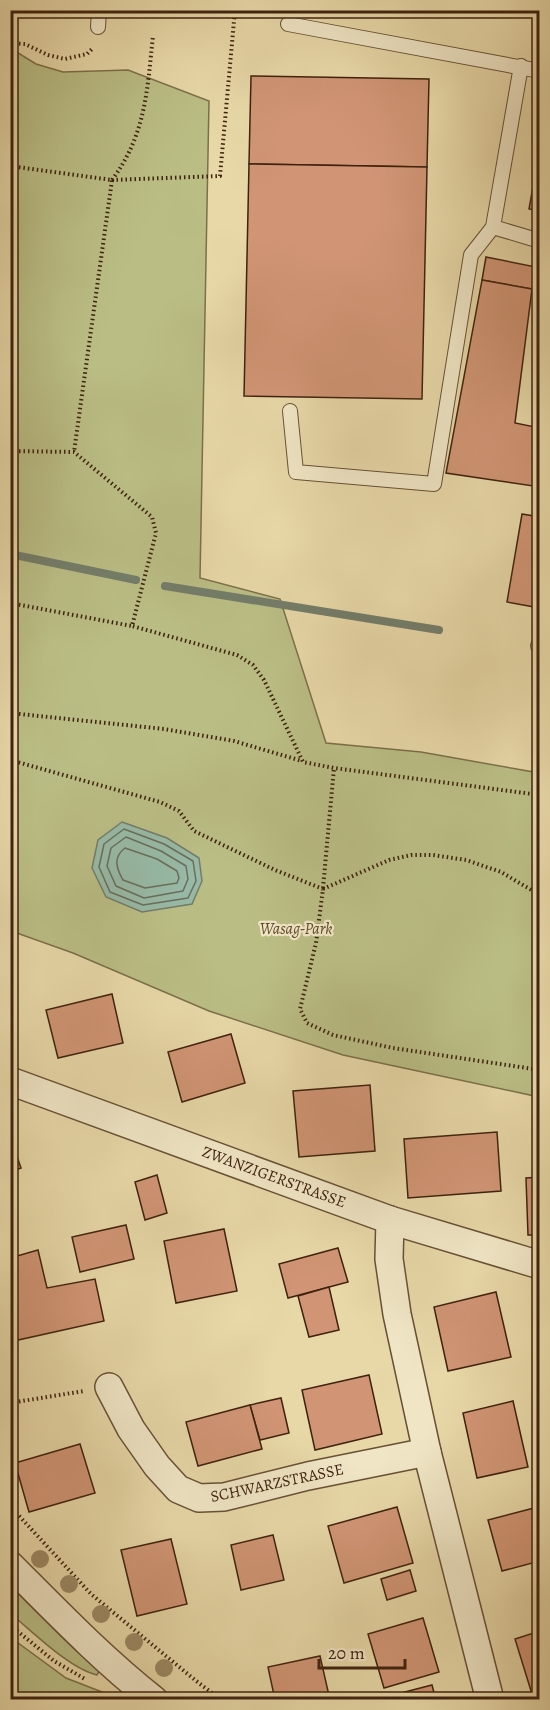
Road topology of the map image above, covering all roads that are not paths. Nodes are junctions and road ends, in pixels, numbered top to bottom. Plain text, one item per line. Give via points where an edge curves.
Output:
1 (99, 10) edge
2 (288, 24) dead end
3 (99, 27) road end
4 (520, 66) junction
5 (540, 71) edge
6 (493, 227) junction
7 (540, 241) edge
8 (290, 411) dead end
9 (10, 1081) edge
10 (390, 1220) junction
11 (540, 1265) edge
12 (109, 1387) road end
13 (427, 1452) junction
14 (10, 1565) edge
15 (154, 1700) edge
16 (490, 1700) edge

1 - 3 lane
2 - 4 lane
4 - 5 lane
4 - 6 lane
6 - 7 lane
6 - 8 lane via 471,255 434,484 297,472
9 - 10 street, ZWANZIGERSTRASSE
10 - 11 street, ZWANZIGERSTRASSE
10 - 13 street via 389,1260 397,1314
12 - 13 street, SCHWARZSTRASSE via 131,1429 157,1466 178,1489 199,1498 224,1497
13 - 16 street
14 - 15 street

